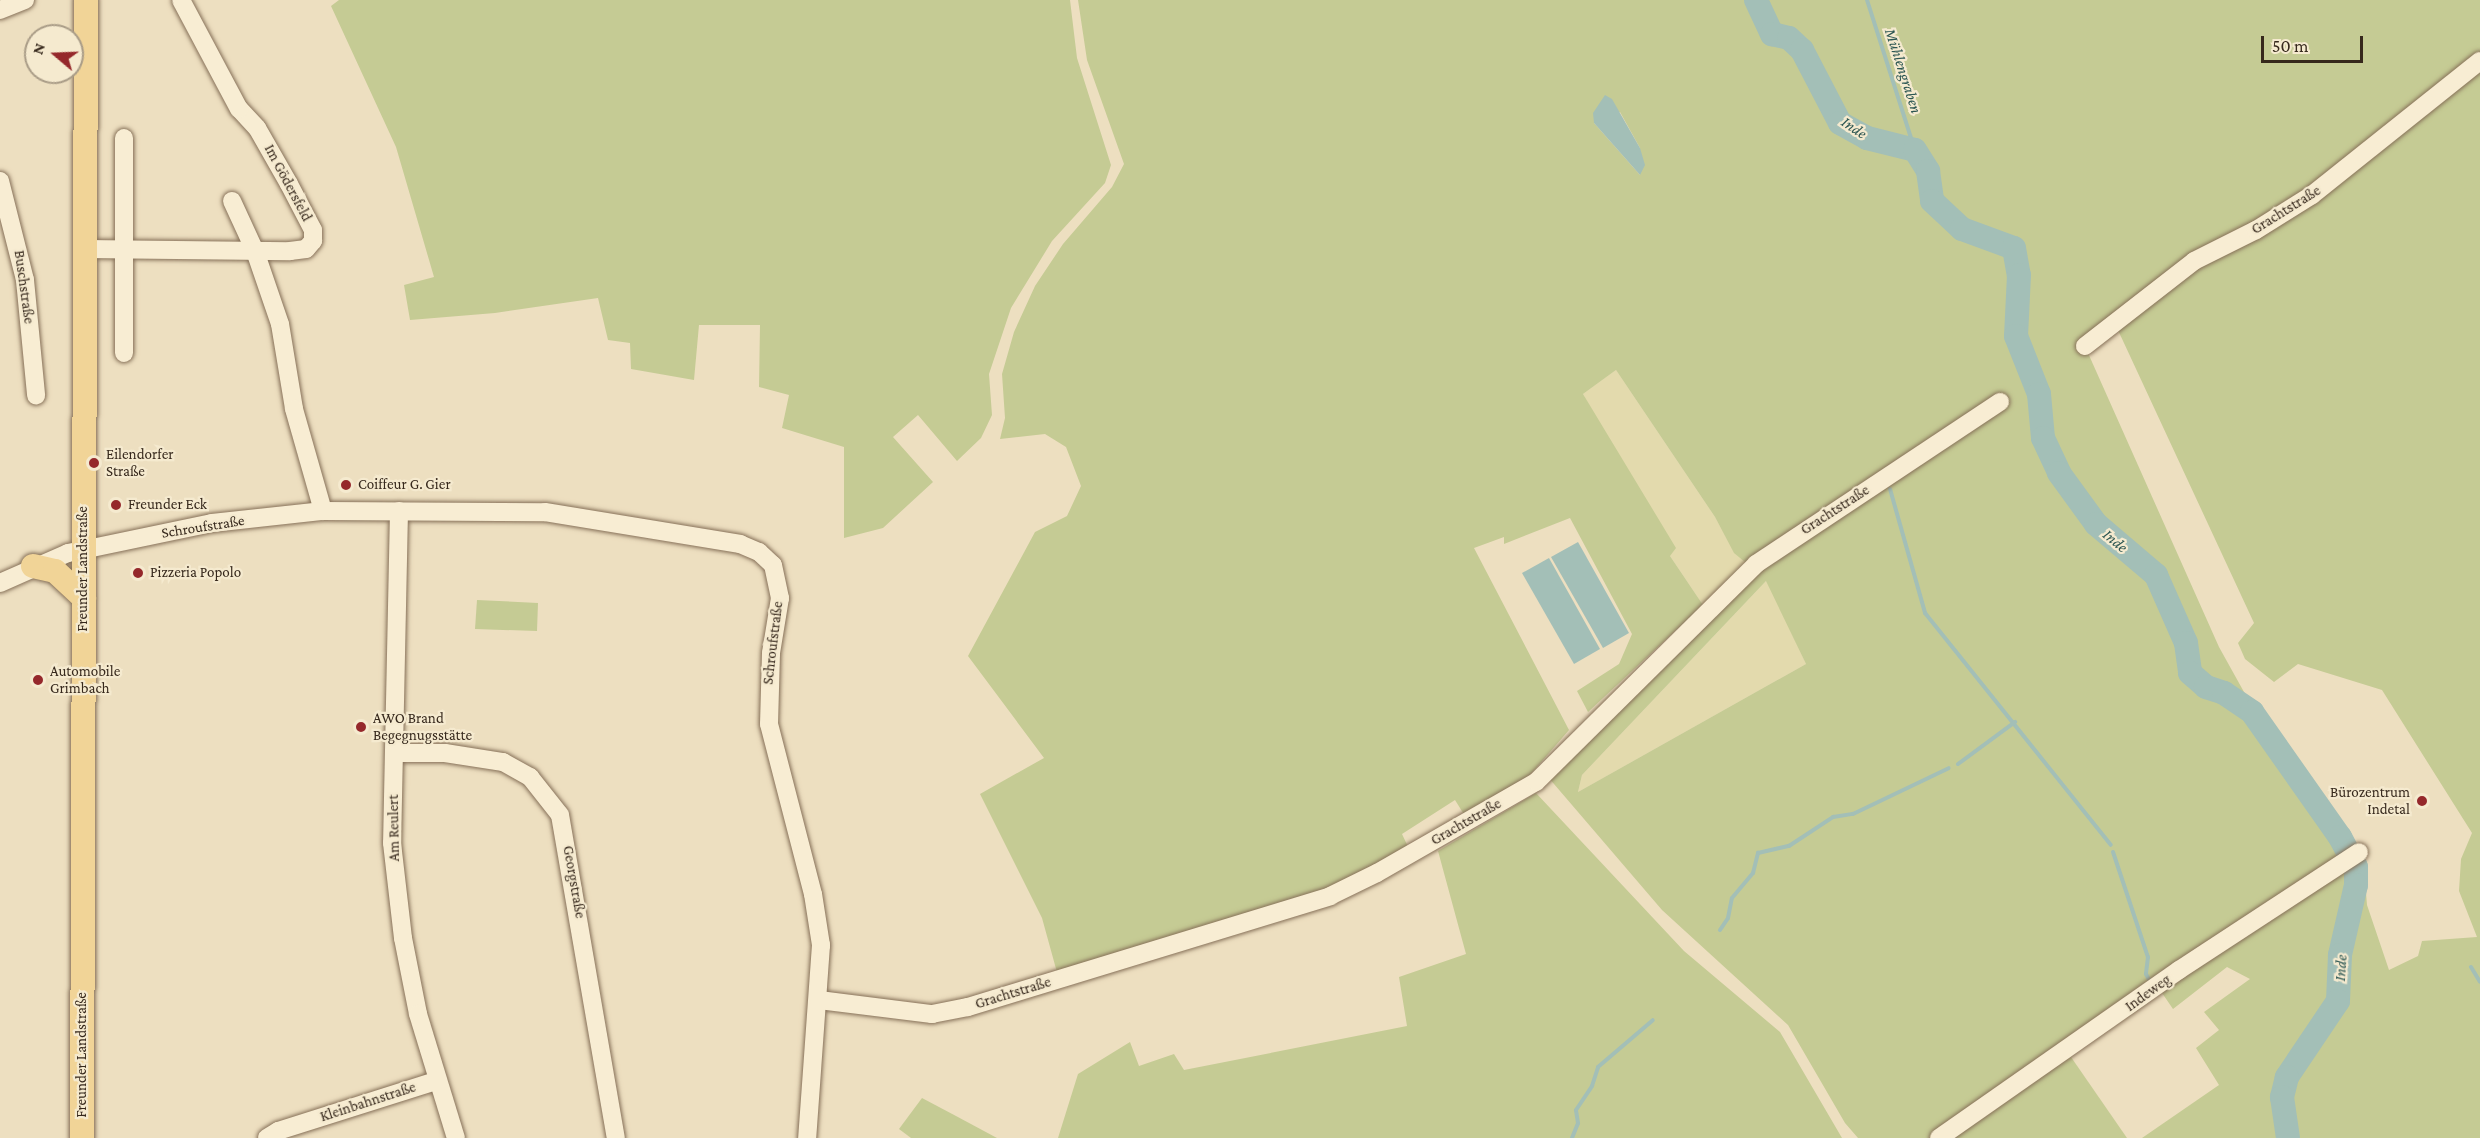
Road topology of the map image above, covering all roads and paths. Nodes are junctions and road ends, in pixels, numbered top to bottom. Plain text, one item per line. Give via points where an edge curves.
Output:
1 (25, 0) edge
2 (86, 0) edge
3 (181, 0) edge
4 (0, 10) edge
5 (2480, 61) edge
6 (124, 138) dead end
7 (0, 181) edge
8 (232, 201) dead end
9 (85, 249) junction
10 (123, 250) junction
11 (255, 251) junction
12 (2085, 346) dead end
13 (124, 353) dead end
14 (36, 395) dead end
15 (2000, 402) dead end
16 (323, 510) junction
17 (399, 511) junction
18 (84, 549) junction
19 (33, 567) junction
20 (0, 583) edge
21 (84, 598) junction
22 (394, 753) junction
23 (2359, 852) dead end
24 (819, 1000) junction
25 (436, 1081) junction
26 (82, 1138) edge
27 (267, 1138) edge
28 (456, 1138) edge
29 (615, 1138) edge
30 (807, 1138) edge
31 (1939, 1138) edge

1 - 4 street
2 - 9 main road, Freunder Landstraße
3 - 11 street, Im Gödersfeld via 238,109 258,128 313,230 314,241 306,249
5 - 12 street, Grachtstraße via 2312,195 2256,230 2194,261
6 - 10 street
7 - 14 street, Buschstraße via 25,280
8 - 11 street
9 - 10 street, Im Gödersfeld
9 - 18 main road, Freunder Landstraße
10 - 11 street, Im Gödersfeld
10 - 13 street
11 - 16 street via 280,324 294,409
15 - 24 street, Grachtstraße via 1756,564 1536,782 1467,818 1386,868 1330,896 968,1007 932,1014
16 - 17 street, Schroufstraße
16 - 18 street, Schroufstraße via 212,523
17 - 22 street, Am Reulert
17 - 24 street, Schroufstraße via 545,512 594,519 740,544 759,552 773,565 780,598 771,653 769,724 813,894 821,945
18 - 19 street
18 - 21 main road, Freunder Landstraße
19 - 20 street
19 - 21 main road via 55,571
21 - 26 main road, Freunder Landstraße
22 - 25 street, Am Reulert via 392,843 403,938
22 - 29 street, Georgstraße via 445,753 503,762 530,777 560,815
23 - 31 street, Indeweg via 2179,970
24 - 30 street, Schroufstraße
25 - 27 street, Kleinbahnstraße via 278,1131
25 - 28 street, Am Reulert

